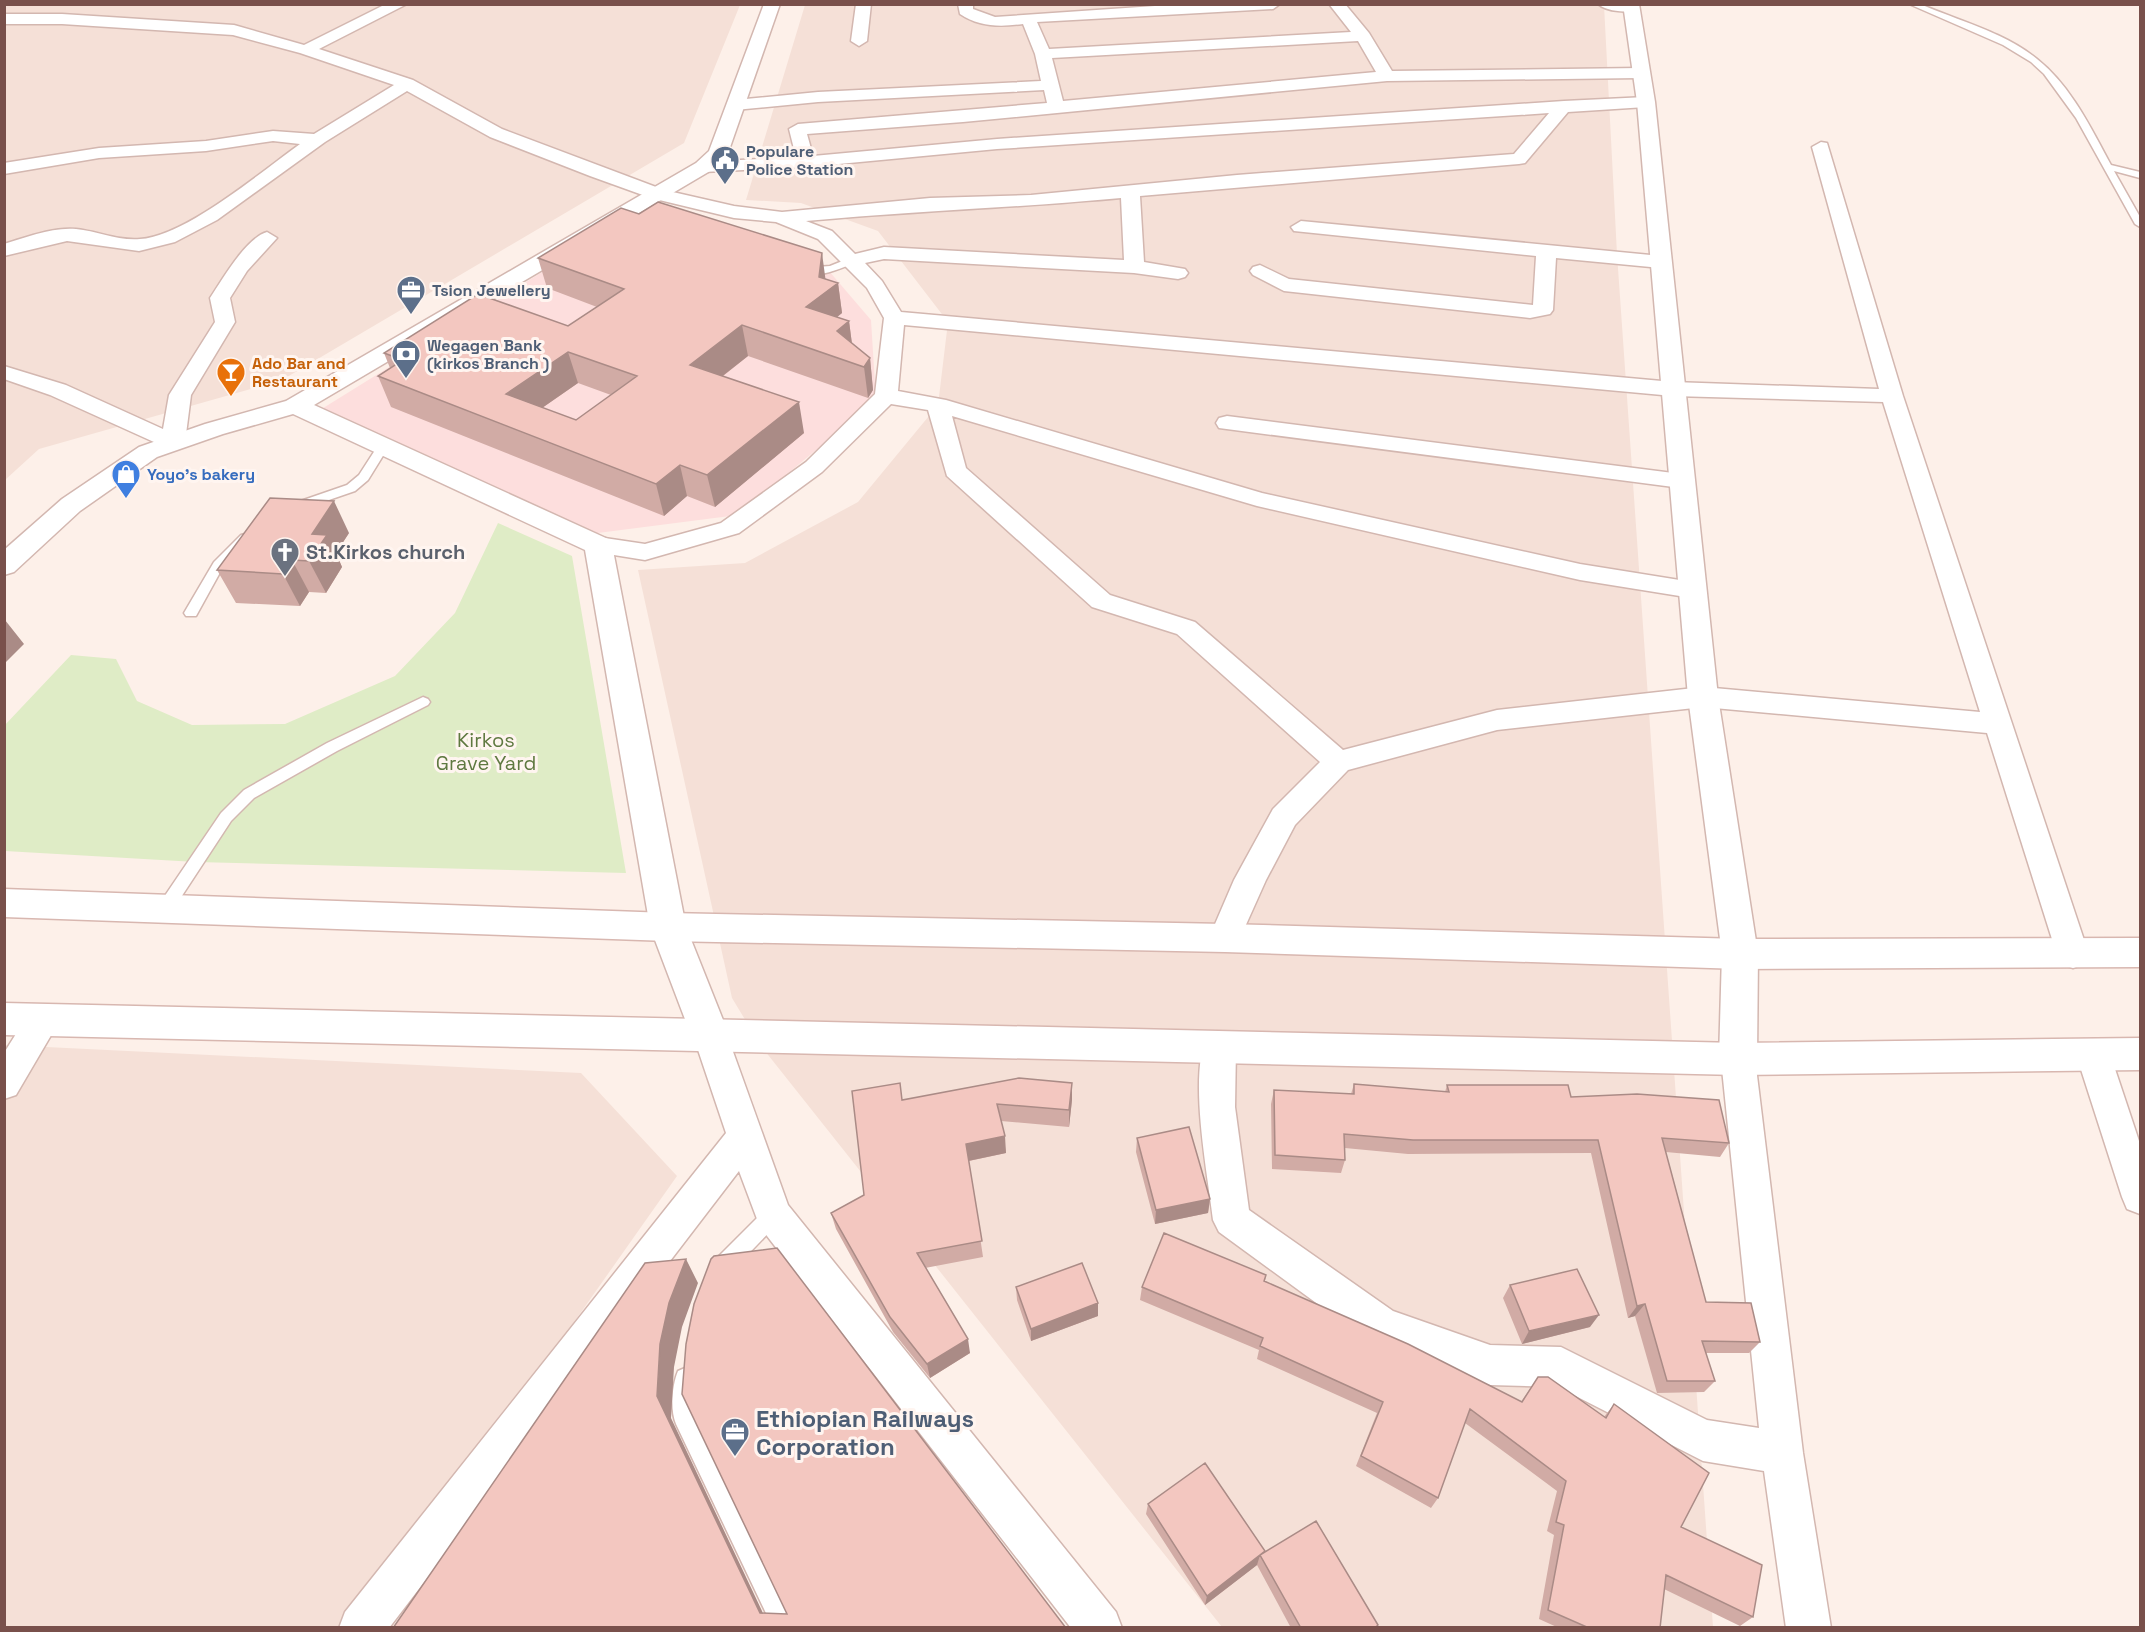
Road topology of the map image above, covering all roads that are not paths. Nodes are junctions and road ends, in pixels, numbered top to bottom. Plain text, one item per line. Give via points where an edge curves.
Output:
1 (15, 4) edge
2 (400, 4) edge
3 (772, 4) edge
4 (864, 4) edge
5 (966, 4) edge
6 (1273, 4) edge
7 (1336, 4) edge
8 (1605, 4) edge
9 (1912, 4) edge
10 (1631, 6) edge
11 (4, 11) edge
12 (239, 16) dead end
13 (1028, 18) junction
14 (4, 19) edge
15 (206, 28) junction
16 (1362, 36) junction
17 (860, 41) dead end
18 (306, 50) junction
19 (1043, 54) junction
20 (1640, 73) junction
21 (1387, 76) junction
22 (407, 84) junction
23 (1051, 85) junction
24 (1646, 102) junction
25 (735, 105) junction
26 (1564, 106) junction
27 (1056, 107) junction
28 (318, 140) junction
29 (1821, 147) dead end
30 (807, 162) junction
31 (703, 167) junction
32 (2107, 167) junction
33 (4, 169) edge
34 (2140, 175) edge
35 (1130, 190) junction
36 (658, 194) junction
37 (780, 217) junction
38 (2140, 224) edge
39 (1301, 227) dead end
40 (267, 238) dead end
41 (4, 250) edge
42 (1546, 251) junction
43 (850, 261) junction
44 (1660, 262) junction
45 (1134, 267) junction
46 (793, 268) edge
47 (1260, 271) dead end
48 (1178, 273) dead end
49 (894, 318) junction
50 (4, 372) edge
51 (1673, 389) junction
52 (886, 396) junction
53 (1892, 396) junction
54 (938, 405) junction
55 (295, 406) junction
56 (1227, 423) dead end
57 (173, 442) junction
58 (383, 446) junction
59 (1681, 482) junction
60 (284, 512) edge
61 (258, 528) edge
62 (598, 545) junction
63 (4, 566) edge
64 (1692, 590) junction
65 (191, 613) dead end
66 (1703, 698) junction
67 (423, 702) dead end
68 (2000, 724) junction
69 (1338, 762) junction
70 (4, 903) edge
71 (164, 910) junction
72 (668, 927) junction
73 (1225, 938) junction
74 (2140, 953) edge
75 (1740, 954) junction
76 (2073, 954) junction
77 (4, 1019) edge
78 (43, 1020) junction
79 (710, 1035) junction
80 (1219, 1047) junction
81 (2094, 1054) junction
82 (2140, 1054) edge
83 (1738, 1059) junction
84 (4, 1084) edge
85 (746, 1135) junction
86 (2140, 1197) edge
87 (773, 1215) junction
88 (709, 1287) edge
89 (688, 1357) edge
90 (1782, 1453) junction
91 (361, 1628) edge
92 (785, 1628) edge
93 (1100, 1628) edge
94 (1809, 1628) edge

1 - 11 street
2 - 18 street
3 - 25 street
4 - 17 street
5 - 13 street via 965,11 985,21
6 - 13 street
7 - 16 street
8 - 10 street
9 - 32 lane via 2020,51 2043,69 2068,99
10 - 20 street
12 - 15 street
13 - 19 street
14 - 15 street
15 - 18 street via 234,30
16 - 19 street
16 - 21 street
18 - 22 street
19 - 23 street
20 - 21 street
20 - 24 street
21 - 27 street
22 - 28 street
22 - 36 street via 522,145
23 - 25 street
23 - 27 street
24 - 26 street
24 - 44 street
25 - 31 street via 718,153
26 - 30 street via 997,144
26 - 35 street via 1519,159
27 - 30 street via 798,129
28 - 33 street via 273,136 206,146 99,153
28 - 41 street via 252,189 187,228 149,244 137,246 74,235
29 - 53 street
30 - 31 street
31 - 36 street
32 - 34 lane
32 - 38 lane
35 - 37 street via 1031,201 930,204
35 - 45 street
36 - 37 street via 734,212
36 - 55 street
37 - 43 street via 825,235
39 - 42 street
40 - 57 street via 239,268 220,298 225,322 180,395
42 - 44 street
42 - 47 street via 1543,310 1530,312 1284,285
43 - 45 street via 884,253
43 - 46 lane via 832,269
43 - 49 street via 875,285
44 - 51 street
45 - 48 street
49 - 51 street
49 - 52 street
50 - 57 street via 58,390
51 - 53 street
51 - 59 street
52 - 54 street
52 - 62 street via 814,467 729,528 645,552
53 - 68 street
54 - 64 street via 1257,499 1580,572
54 - 69 street via 954,471 1101,601 1186,628
55 - 57 street
55 - 58 street
56 - 59 street
57 - 63 street via 148,452 71,505
58 - 60 lane via 364,477 351,488
58 - 62 street
59 - 64 street
61 - 65 lane via 218,565
62 - 72 street
64 - 66 street
66 - 68 street
66 - 69 street via 1497,720
66 - 75 street
67 - 71 lane via 249,794 226,817
68 - 76 street
69 - 73 street via 1284,817
70 - 71 street
71 - 72 street
72 - 73 street
72 - 79 street
73 - 75 street
74 - 76 street
75 - 76 street
75 - 83 street
77 - 78 street
78 - 79 street
78 - 84 street
79 - 80 street
79 - 85 street
80 - 83 street
80 - 90 street via 1217,1107 1232,1220 1382,1326 1490,1365 1561,1367 1703,1440
81 - 82 street
81 - 83 street
81 - 86 street
83 - 90 street
85 - 87 street
85 - 91 street
87 - 88 lane via 713,1276
87 - 93 street
89 - 92 lane via 683,1417
90 - 94 street

